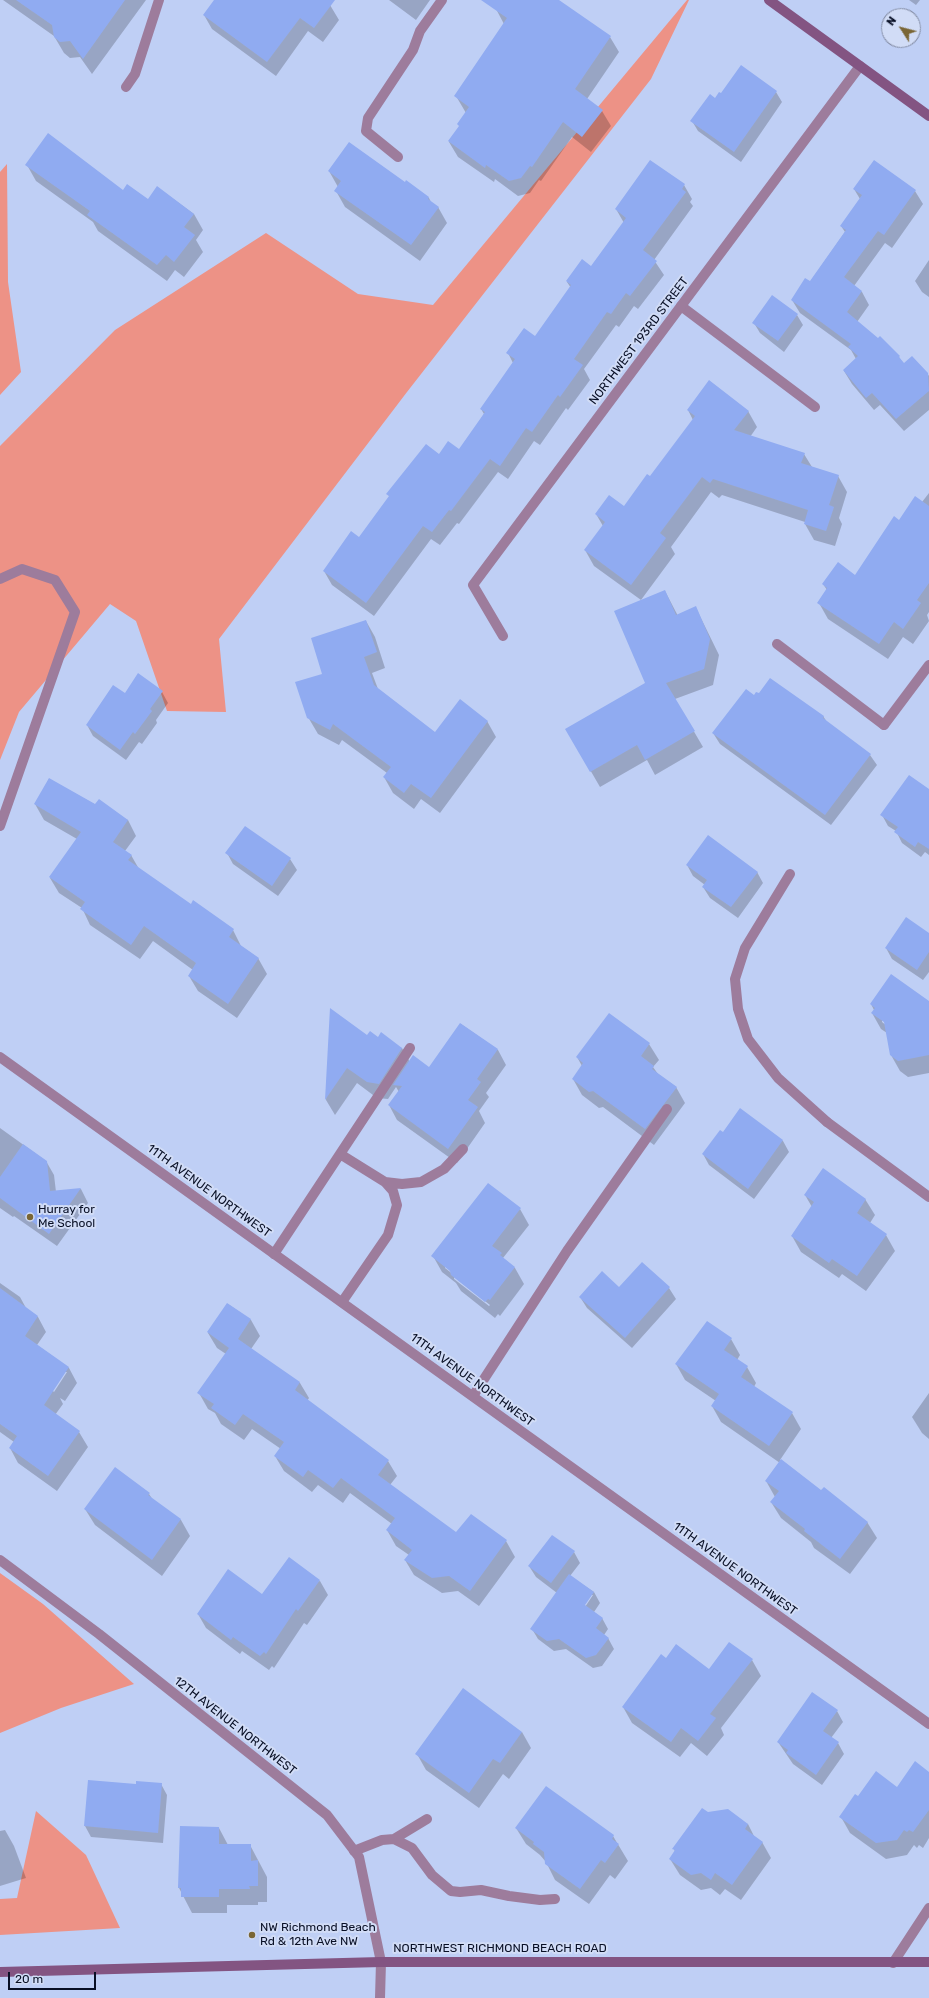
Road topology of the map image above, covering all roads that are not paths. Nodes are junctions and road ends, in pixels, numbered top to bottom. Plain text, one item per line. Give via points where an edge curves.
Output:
1 (159, 0) edge
2 (442, 0) edge
3 (769, 0) edge
4 (860, 66) junction
5 (126, 87) dead end
6 (929, 116) edge
7 (398, 157) dead end
8 (681, 306) junction
9 (815, 407) dead end
10 (0, 579) edge
11 (503, 636) dead end
12 (777, 644) dead end
13 (929, 665) edge
14 (0, 826) edge
15 (790, 874) dead end
16 (410, 1048) dead end
17 (0, 1057) edge
18 (667, 1109) dead end
19 (463, 1149) dead end
20 (340, 1154) junction
21 (385, 1182) junction
22 (929, 1197) edge
23 (274, 1254) junction
24 (342, 1302) junction
25 (472, 1396) junction
26 (0, 1560) edge
27 (929, 1724) edge
28 (427, 1818) dead end
29 (394, 1839) junction
30 (354, 1851) junction
31 (555, 1899) dead end
32 (929, 1908) edge
33 (381, 1962) junction
34 (929, 1962) edge
35 (893, 1963) junction
36 (0, 1972) edge
37 (380, 1998) edge

1 - 5 street via 135,74
2 - 7 street via 420,31 413,50 368,118 366,131
3 - 4 main road
4 - 6 main road
4 - 8 street, NORTHWEST 193RD STREET
8 - 9 street
8 - 11 street, NORTHWEST 193RD STREET via 473,585
10 - 14 street via 22,569 55,580 75,612
12 - 13 street via 884,725
15 - 22 street via 745,948 735,979 738,1010 748,1039 778,1078 827,1122
16 - 20 street
17 - 23 street, 11TH AVENUE NORTHWEST
18 - 25 street via 567,1251
19 - 21 street via 444,1169 421,1182
20 - 21 street
20 - 23 street
21 - 24 street via 392,1191 397,1205 388,1235
23 - 24 street, 11TH AVENUE NORTHWEST
24 - 25 street, 11TH AVENUE NORTHWEST
25 - 27 street, 11TH AVENUE NORTHWEST
26 - 30 street, 12TH AVENUE NORTHWEST via 99,1634 327,1815
28 - 29 street
29 - 30 street via 382,1840
29 - 31 street via 412,1848 432,1874 451,1891 481,1890 532,1899
30 - 33 street, 12TH AVENUE NORTHWEST via 359,1857
32 - 35 street
33 - 35 main road, NORTHWEST RICHMOND BEACH ROAD
33 - 36 main road, NORTHWEST RICHMOND BEACH ROAD
33 - 37 street, 12TH AVENUE NORTHWEST
34 - 35 main road, NORTHWEST RICHMOND BEACH ROAD

